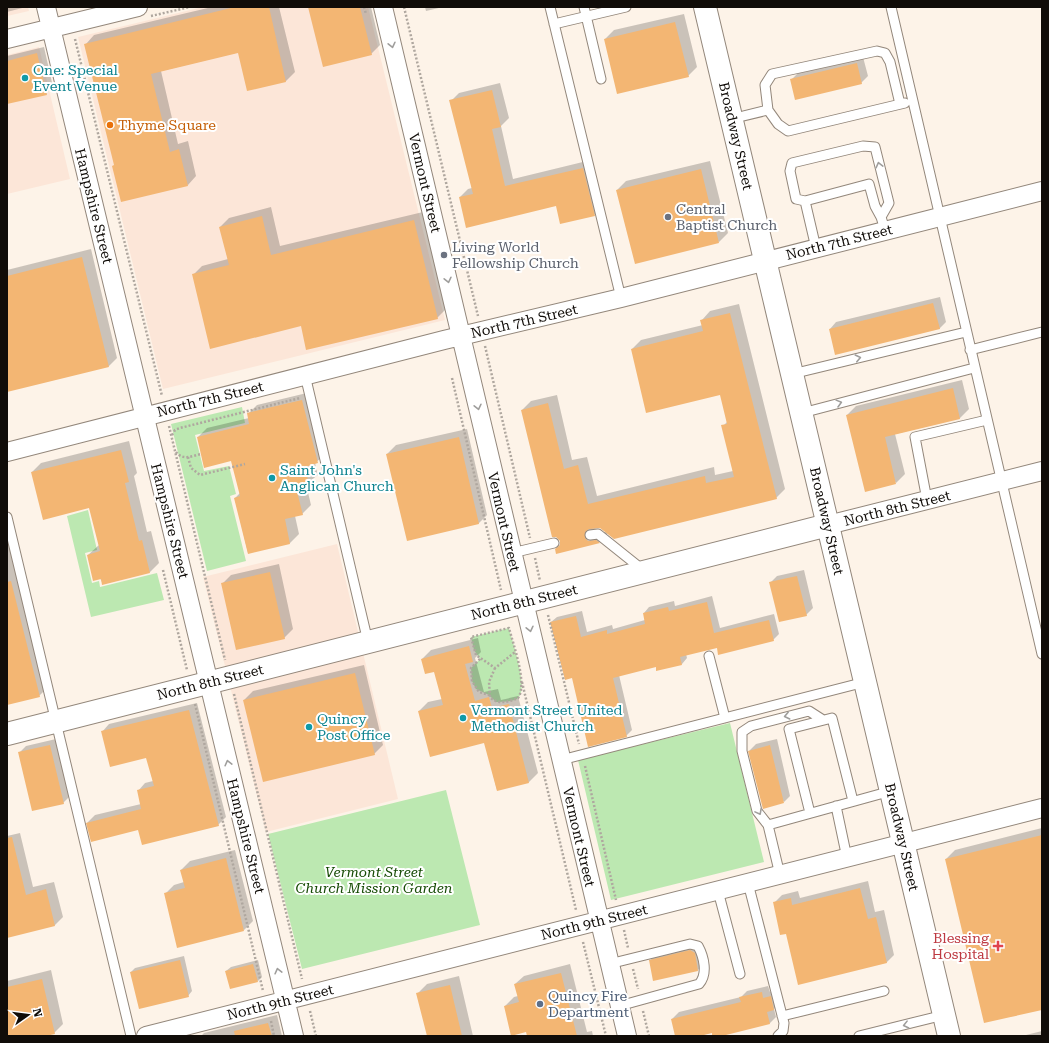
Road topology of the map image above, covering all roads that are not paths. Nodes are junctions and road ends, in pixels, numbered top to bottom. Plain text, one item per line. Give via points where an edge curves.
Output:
1 (46, 7) edge
2 (138, 7) edge
3 (383, 7) edge
4 (550, 7) edge
5 (584, 7) edge
6 (626, 7) edge
7 (705, 7) edge
8 (890, 7) edge
9 (586, 17) junction
10 (554, 24) junction
11 (51, 28) junction
12 (7, 38) edge
13 (601, 80) dead end
14 (913, 101) junction
15 (900, 104) junction
16 (768, 110) junction
17 (731, 119) junction
18 (1042, 191) edge
19 (805, 201) junction
20 (939, 217) junction
21 (883, 224) junction
22 (816, 248) junction
23 (766, 261) junction
24 (621, 298) junction
25 (966, 332) junction
26 (1042, 332) edge
27 (461, 336) junction
28 (970, 350) junction
29 (974, 368) junction
30 (792, 374) junction
31 (305, 375) junction
32 (802, 413) junction
33 (144, 416) junction
34 (987, 420) junction
35 (7, 452) edge
36 (1042, 471) edge
37 (1001, 482) junction
38 (927, 500) junction
39 (7, 517) edge
40 (828, 525) junction
41 (590, 535) dead end
42 (554, 543) dead end
43 (512, 553) junction
44 (644, 571) junction
45 (512, 612) junction
46 (368, 642) junction
47 (1042, 654) edge
48 (709, 656) dead end
49 (865, 682) junction
50 (209, 683) junction
51 (724, 718) junction
52 (823, 720) junction
53 (55, 722) junction
54 (7, 734) edge
55 (561, 760) junction
56 (891, 791) junction
57 (853, 802) junction
58 (836, 806) junction
59 (1042, 808) edge
60 (810, 813) junction
61 (768, 825) junction
62 (904, 843) junction
63 (847, 858) junction
64 (780, 875) junction
65 (748, 883) junction
66 (718, 891) junction
67 (599, 921) junction
68 (610, 964) junction
69 (740, 974) dead end
70 (884, 991) dead end
71 (285, 1000) junction
72 (619, 1006) junction
73 (782, 1016) junction
74 (947, 1026) edge
75 (131, 1036) edge
76 (146, 1036) edge
77 (294, 1036) edge
78 (627, 1036) edge
79 (778, 1036) edge
80 (859, 1036) edge

1 - 11 street, Hampshire Street
2 - 11 street
3 -> 27 street, Vermont Street
4 - 10 lane
5 - 9 lane
6 - 9 lane
7 - 17 main road, Broadway Street
8 - 14 lane
9 - 10 lane
9 - 13 lane
10 - 24 lane
11 - 12 street
11 - 33 street, Hampshire Street
14 - 15 lane
14 - 20 lane
15 - 16 lane via 788,131 778,124
15 - 16 lane via 890,62 885,53 877,51 772,74 765,85
16 - 17 lane
17 - 23 main road, Broadway Street
18 - 20 street, North 7th Street
19 - 21 lane via 869,184
21 -> 19 lane via 888,203 875,147 863,146 792,163 790,171 796,199
19 - 22 lane
20 - 21 street, North 7th Street
20 - 25 lane
21 - 22 street, North 7th Street
22 - 23 street, North 7th Street
23 - 24 street, North 7th Street
23 - 30 main road, Broadway Street
24 - 27 street, North 7th Street
25 - 28 lane
30 -> 25 lane
26 - 28 lane
27 - 31 street, North 7th Street
27 -> 43 street, Vermont Street
28 - 29 lane
32 -> 29 lane
29 - 34 lane
30 - 32 main road, Broadway Street
31 - 33 street, North 7th Street
31 - 46 lane
32 - 40 main road, Broadway Street
33 - 35 street, North 7th Street
33 - 50 street, Hampshire Street
34 - 37 lane
34 - 38 lane via 915,437
36 - 37 street, North 8th Street
37 - 38 street, North 8th Street
37 - 47 lane
38 - 40 street, North 8th Street
39 - 53 lane
40 - 44 main road, North 8th Street
40 - 49 main road, Broadway Street
41 - 44 lane via 598,534
42 - 43 lane
43 - 45 street, Vermont Street
44 - 45 main road, North 8th Street via 544,597
45 - 46 main road, North 8th Street
45 -> 55 street, Vermont Street
46 - 50 main road, North 8th Street
48 - 51 lane
49 - 51 lane
49 - 56 main road, Broadway Street
50 - 53 main road, North 8th Street
71 -> 50 street, Hampshire Street
51 - 55 lane
52 - 57 lane via 832,718
52 - 60 lane via 789,729
52 -> 61 lane via 809,711 751,726 742,732 742,751 757,811
53 - 54 main road, North 8th Street
53 - 75 lane
55 - 67 street, Vermont Street
56 - 57 lane
56 - 62 main road, Broadway Street
57 - 58 lane
58 - 60 lane
58 - 63 lane
59 - 62 street, North 9th Street
60 - 61 lane
61 - 64 lane
62 - 63 street, North 9th Street
62 - 74 main road, Broadway Street
63 - 64 street, North 9th Street
64 - 65 street, North 9th Street
65 - 66 street, North 9th Street
65 - 73 lane
66 - 67 street, North 9th Street
66 - 69 lane
67 - 68 street, Vermont Street
67 - 71 street, North 9th Street
68 - 72 street, Vermont Street
68 - 72 lane via 690,944 698,946 700,951 704,970 700,984
70 - 73 lane
71 - 76 street, North 9th Street
71 - 77 street, Hampshire Street
72 - 78 street, Vermont Street
73 - 79 lane via 783,1031
74 -> 80 lane

